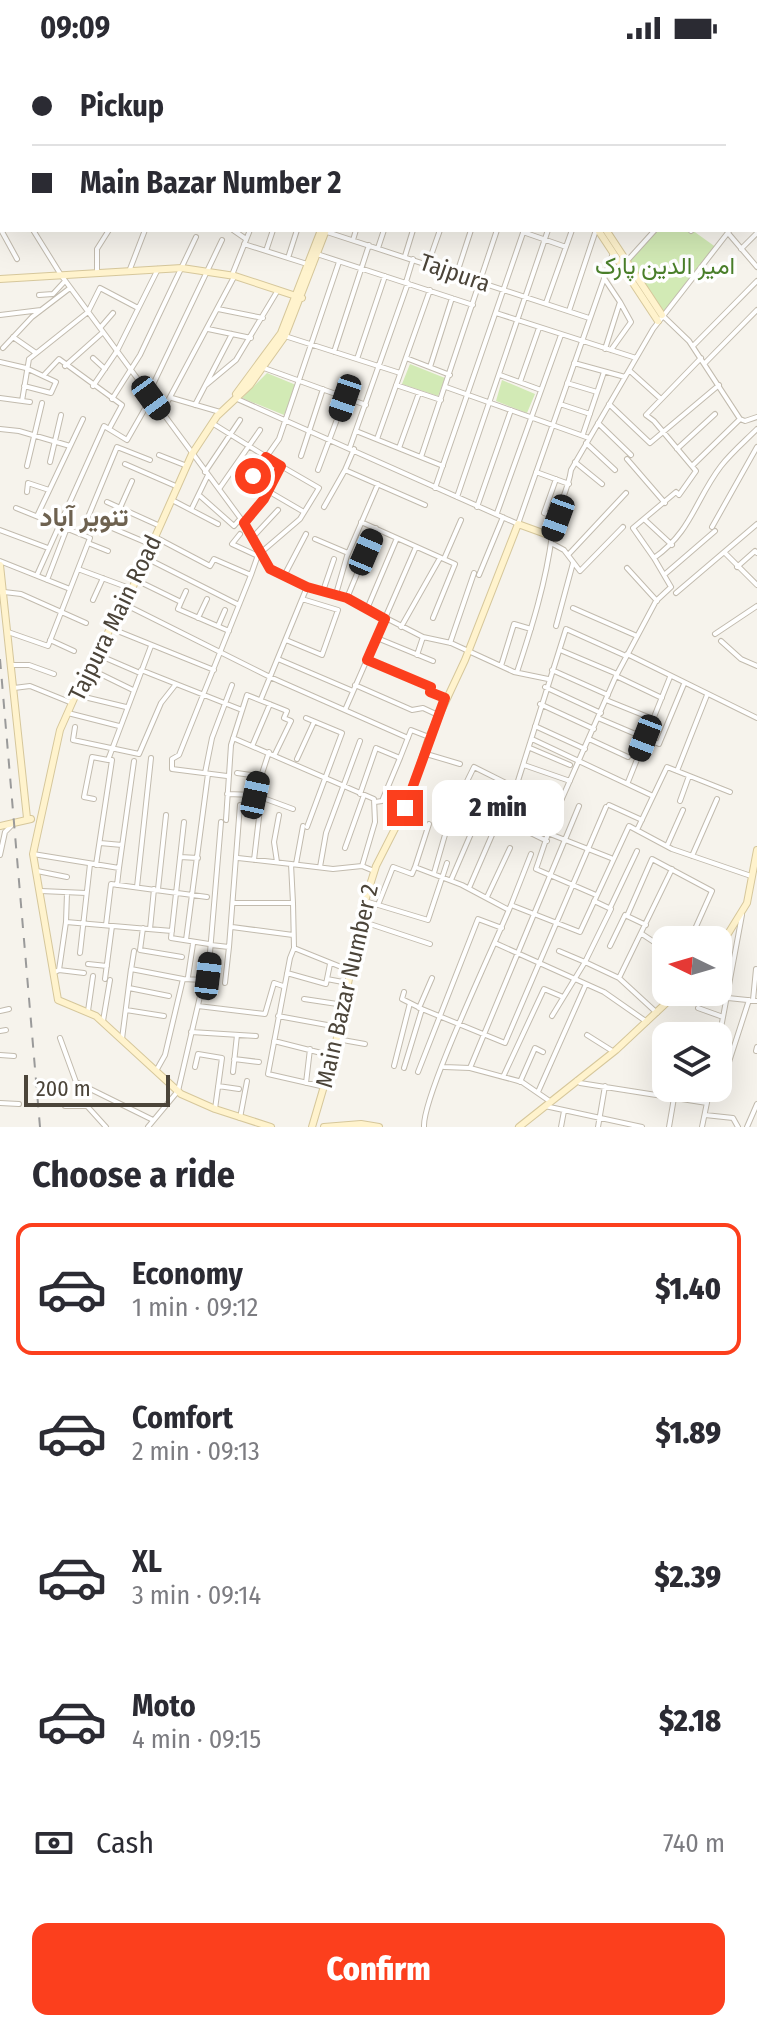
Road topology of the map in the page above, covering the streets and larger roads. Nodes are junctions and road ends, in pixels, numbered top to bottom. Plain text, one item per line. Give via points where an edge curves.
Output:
1 (4, 232) edge
2 (34, 232) edge
3 (108, 232) edge
4 (144, 232) edge
5 (235, 232) edge
6 (249, 232) edge
7 (272, 232) edge
8 (296, 232) edge
9 (322, 232) edge
10 (322, 232) edge
11 (329, 232) edge
12 (355, 232) edge
13 (383, 232) edge
14 (412, 232) edge
15 (439, 232) edge
16 (470, 232) edge
17 (496, 232) edge
18 (523, 232) edge
19 (526, 232) edge
20 (547, 232) edge
21 (571, 232) edge
22 (596, 232) edge
23 (598, 232) edge
24 (607, 232) edge
25 (653, 232) edge
26 (729, 232) edge
27 (757, 233) edge
28 (196, 237) dead end
29 (544, 239) junction
30 (222, 240) dead end
31 (353, 240) junction
32 (245, 241) junction
33 (369, 245) junction
34 (566, 247) junction
35 (378, 248) junction
36 (741, 249) junction
37 (266, 251) junction
38 (613, 253) junction
39 (317, 254) junction
40 (405, 256) junction
41 (288, 258) junction
42 (17, 259) dead end
43 (413, 259) junction
44 (339, 262) junction
45 (624, 262) junction
46 (309, 264) junction
47 (428, 264) junction
48 (757, 267) edge
49 (158, 268) junction
50 (182, 268) junction
51 (130, 269) junction
52 (361, 269) junction
53 (207, 271) junction
54 (97, 272) junction
55 (457, 274) junction
56 (234, 275) junction
57 (385, 276) junction
58 (604, 277) junction
59 (63, 278) junction
60 (0, 279) edge
61 (757, 281) edge
62 (479, 282) junction
63 (407, 283) junction
64 (70, 288) junction
65 (278, 290) junction
66 (430, 290) junction
67 (504, 290) junction
68 (39, 295) dead end
69 (300, 297) junction
70 (526, 297) junction
71 (452, 298) junction
72 (620, 302) junction
73 (546, 304) junction
74 (473, 305) junction
75 (138, 308) junction
76 (218, 309) junction
77 (42, 310) junction
78 (757, 310) edge
79 (569, 311) junction
80 (88, 312) junction
81 (113, 313) dead end
82 (496, 313) junction
83 (0, 315) edge
84 (263, 318) junction
85 (589, 318) junction
86 (660, 318) junction
87 (518, 320) junction
88 (539, 327) junction
89 (208, 329) junction
90 (101, 330) junction
91 (232, 334) junction
92 (561, 335) junction
93 (285, 336) junction
94 (13, 337) junction
95 (251, 338) junction
96 (581, 342) junction
97 (312, 345) junction
98 (693, 346) junction
99 (3, 348) dead end
100 (608, 349) junction
101 (117, 351) junction
102 (334, 352) junction
103 (36, 353) junction
104 (93, 358) dead end
105 (406, 358) junction
106 (636, 358) junction
107 (701, 358) junction
108 (357, 359) junction
109 (0, 362) edge
110 (574, 363) junction
111 (705, 363) junction
112 (65, 366) junction
113 (380, 366) junction
114 (430, 367) junction
115 (26, 368) junction
116 (264, 368) junction
117 (105, 369) junction
118 (130, 369) junction
119 (629, 371) junction
120 (604, 372) junction
121 (400, 373) junction
122 (44, 375) junction
123 (450, 375) junction
124 (500, 375) junction
125 (625, 377) junction
126 (301, 381) junction
127 (520, 382) junction
128 (567, 383) junction
129 (206, 385) junction
130 (396, 385) junction
131 (719, 385) junction
132 (24, 386) junction
133 (93, 386) junction
134 (446, 387) junction
135 (323, 389) junction
136 (541, 390) junction
137 (597, 392) junction
138 (419, 393) junction
139 (468, 394) junction
140 (150, 396) junction
141 (234, 397) junction
142 (0, 398) edge
143 (172, 398) junction
144 (345, 398) junction
145 (112, 399) junction
146 (661, 399) junction
147 (441, 400) junction
148 (22, 401) junction
149 (30, 402) dead end
150 (491, 402) junction
151 (42, 403) dead end
152 (560, 404) junction
153 (609, 404) junction
154 (195, 405) junction
155 (366, 405) junction
156 (511, 410) junction
157 (162, 412) junction
158 (220, 412) junction
159 (590, 414) junction
160 (715, 414) dead end
161 (61, 415) dead end
162 (757, 417) edge
163 (531, 418) junction
164 (83, 419) dead end
165 (286, 419) junction
166 (740, 419) junction
167 (240, 420) dead end
168 (212, 423) junction
169 (598, 423) junction
170 (553, 424) junction
171 (0, 429) edge
172 (109, 429) junction
173 (757, 429) edge
174 (260, 430) dead end
175 (310, 430) junction
176 (356, 431) junction
177 (663, 432) junction
178 (583, 434) junction
179 (34, 435) junction
180 (231, 435) junction
181 (589, 438) junction
182 (330, 439) junction
183 (377, 439) junction
184 (55, 442) junction
185 (586, 443) junction
186 (70, 446) junction
187 (249, 446) junction
188 (757, 447) edge
189 (352, 448) junction
190 (399, 448) junction
191 (677, 449) junction
192 (192, 454) junction
193 (159, 455) dead end
194 (301, 456) dead end
195 (266, 457) junction
196 (421, 457) junction
197 (150, 460) dead end
198 (50, 462) dead end
199 (575, 462) junction
200 (125, 464) dead end
201 (27, 466) dead end
202 (187, 466) junction
203 (281, 466) junction
204 (443, 466) junction
205 (692, 466) junction
206 (318, 470) dead end
207 (345, 470) junction
208 (615, 470) dead end
209 (536, 472) junction
210 (207, 473) junction
211 (253, 476) dead end
212 (556, 479) junction
213 (132, 481) dead end
214 (378, 484) junction
215 (569, 484) junction
216 (602, 484) dead end
217 (178, 487) junction
218 (435, 488) junction
219 (219, 489) junction
220 (49, 490) junction
221 (268, 491) junction
222 (27, 492) dead end
223 (626, 493) dead end
224 (199, 495) junction
225 (457, 497) junction
226 (172, 500) junction
227 (107, 502) dead end
228 (665, 503) junction
229 (425, 505) dead end
230 (324, 507) dead end
231 (477, 507) junction
232 (16, 508) dead end
233 (120, 508) junction
234 (192, 508) junction
235 (278, 510) dead end
236 (304, 512) junction
237 (38, 514) junction
238 (497, 514) junction
239 (503, 517) junction
240 (116, 518) dead end
241 (558, 518) junction
242 (644, 519) junction
243 (461, 520) dead end
244 (242, 521) junction
245 (361, 522) junction
246 (58, 524) junction
247 (218, 524) dead end
248 (518, 524) junction
249 (757, 524) edge
250 (160, 526) junction
251 (623, 527) dead end
252 (67, 528) junction
253 (376, 528) junction
254 (0, 530) edge
255 (81, 534) junction
256 (240, 534) dead end
257 (306, 534) dead end
258 (252, 538) junction
259 (397, 538) junction
260 (315, 539) dead end
261 (552, 540) junction
262 (153, 541) junction
263 (88, 543) junction
264 (672, 545) junction
265 (416, 547) junction
266 (48, 548) junction
267 (108, 551) dead end
268 (348, 553) junction
269 (725, 553) junction
270 (757, 553) edge
271 (259, 554) junction
272 (568, 555) junction
273 (146, 558) junction
274 (442, 558) junction
275 (654, 558) junction
276 (334, 559) dead end
277 (573, 562) junction
278 (0, 563) edge
279 (737, 567) junction
280 (627, 568) dead end
281 (78, 569) junction
282 (37, 575) junction
283 (251, 575) junction
284 (664, 575) junction
285 (284, 576) junction
286 (103, 578) junction
287 (47, 580) junction
288 (136, 580) junction
289 (757, 585) edge
290 (307, 587) junction
291 (671, 587) junction
292 (70, 589) junction
293 (132, 589) junction
294 (186, 591) dead end
295 (323, 591) junction
296 (4, 592) junction
297 (676, 593) junction
298 (336, 595) junction
299 (347, 598) junction
300 (680, 598) dead end
301 (207, 599) dead end
302 (302, 599) junction
303 (93, 600) dead end
304 (657, 601) junction
305 (181, 602) junction
306 (124, 604) junction
307 (239, 605) junction
308 (757, 606) edge
309 (573, 608) dead end
310 (367, 609) junction
311 (225, 610) dead end
312 (62, 611) junction
313 (198, 618) junction
314 (433, 618) dead end
315 (385, 619) junction
316 (86, 623) dead end
317 (218, 626) junction
318 (556, 626) dead end
319 (401, 627) junction
320 (110, 628) junction
321 (531, 629) junction
322 (6, 631) junction
323 (229, 631) junction
324 (715, 634) dead end
325 (637, 636) junction
326 (423, 637) junction
327 (377, 638) junction
328 (50, 640) junction
329 (286, 640) junction
330 (721, 641) dead end
331 (450, 643) junction
332 (151, 646) junction
333 (468, 650) junction
334 (560, 650) junction
335 (74, 651) dead end
336 (221, 651) junction
337 (96, 654) junction
338 (417, 655) junction
339 (627, 655) junction
340 (278, 659) junction
341 (367, 660) junction
342 (433, 661) dead end
343 (10, 665) junction
344 (501, 666) junction
345 (757, 666) edge
346 (88, 668) junction
347 (214, 670) junction
348 (552, 670) junction
349 (141, 672) junction
350 (517, 672) junction
351 (54, 674) dead end
352 (616, 675) junction
353 (270, 677) junction
354 (670, 677) junction
355 (548, 679) junction
356 (176, 684) junction
357 (684, 684) junction
358 (232, 685) dead end
359 (545, 687) junction
360 (12, 688) junction
361 (354, 688) junction
362 (133, 690) junction
363 (203, 695) junction
364 (707, 695) junction
365 (445, 698) junction
366 (607, 698) junction
367 (662, 698) junction
368 (74, 699) junction
369 (261, 700) junction
370 (225, 703) junction
371 (270, 704) junction
372 (540, 704) junction
373 (126, 707) junction
374 (242, 710) junction
375 (345, 710) junction
376 (68, 713) junction
377 (438, 715) junction
378 (599, 716) junction
379 (306, 718) dead end
380 (757, 718) edge
381 (653, 719) junction
382 (314, 722) junction
383 (119, 726) junction
384 (535, 726) junction
385 (75, 727) dead end
386 (594, 729) junction
387 (429, 737) junction
388 (233, 738) junction
389 (408, 738) junction
390 (645, 738) junction
391 (532, 739) junction
392 (589, 739) junction
393 (360, 741) dead end
394 (253, 744) junction
395 (112, 746) junction
396 (530, 748) junction
397 (585, 749) junction
398 (272, 753) junction
399 (423, 753) junction
400 (628, 757) dead end
401 (151, 758) dead end
402 (400, 758) junction
403 (297, 759) dead end
404 (108, 760) junction
405 (134, 761) dead end
406 (581, 761) junction
407 (460, 764) dead end
408 (524, 765) junction
409 (570, 765) dead end
410 (677, 771) junction
411 (237, 773) dead end
412 (206, 774) junction
413 (227, 776) junction
414 (259, 776) junction
415 (689, 776) junction
416 (325, 779) junction
417 (570, 781) junction
418 (628, 783) junction
419 (516, 786) junction
420 (344, 788) junction
421 (730, 792) dead end
422 (227, 794) junction
423 (255, 795) junction
424 (362, 795) junction
425 (653, 796) junction
426 (94, 799) dead end
427 (562, 799) junction
428 (717, 799) dead end
429 (680, 801) dead end
430 (374, 802) junction
431 (511, 803) junction
432 (240, 805) dead end
433 (579, 806) dead end
434 (260, 809) dead end
435 (293, 809) dead end
436 (683, 810) dead end
437 (166, 815) dead end
438 (279, 815) dead end
439 (27, 818) junction
440 (553, 819) junction
441 (38, 820) junction
442 (642, 820) junction
443 (184, 822) dead end
444 (476, 822) dead end
445 (429, 824) dead end
446 (0, 826) edge
447 (11, 826) junction
448 (495, 828) dead end
449 (637, 830) junction
450 (550, 834) junction
451 (565, 840) junction
452 (547, 841) junction
453 (100, 843) junction
454 (122, 845) junction
455 (667, 846) junction
456 (345, 848) dead end
457 (510, 848) dead end
458 (587, 848) junction
459 (757, 850) edge
460 (637, 851) dead end
461 (33, 854) junction
462 (531, 854) dead end
463 (0, 855) edge
464 (692, 856) junction
465 (180, 857) junction
466 (199, 858) junction
467 (238, 858) junction
468 (612, 858) junction
469 (254, 860) junction
470 (277, 862) junction
471 (447, 863) dead end
472 (294, 864) junction
473 (93, 865) junction
474 (362, 866) junction
475 (320, 867) junction
476 (415, 867) junction
477 (119, 868) junction
478 (672, 868) junction
479 (37, 871) junction
480 (374, 871) junction
481 (434, 873) junction
482 (550, 875) junction
483 (441, 876) junction
484 (753, 876) junction
485 (67, 877) dead end
486 (451, 880) junction
487 (572, 884) junction
488 (117, 885) junction
489 (137, 887) junction
490 (469, 888) junction
491 (156, 889) junction
492 (41, 891) junction
493 (67, 892) junction
494 (87, 894) junction
495 (176, 894) junction
496 (192, 895) junction
497 (596, 895) junction
498 (207, 897) dead end
499 (487, 897) junction
500 (365, 901) junction
501 (594, 901) junction
502 (235, 903) junction
503 (293, 903) junction
504 (378, 905) junction
505 (510, 907) junction
506 (610, 908) junction
507 (534, 914) junction
508 (626, 915) junction
509 (742, 915) junction
510 (361, 921) junction
511 (66, 922) junction
512 (555, 922) junction
513 (83, 924) junction
514 (646, 925) junction
515 (109, 926) junction
516 (696, 926) edge
517 (232, 927) junction
518 (143, 928) junction
519 (502, 928) junction
520 (150, 929) junction
521 (732, 930) edge
522 (172, 931) junction
523 (642, 934) junction
524 (294, 935) junction
525 (186, 940) junction
526 (652, 941) edge
527 (193, 943) junction
528 (495, 943) junction
529 (210, 944) junction
530 (430, 944) dead end
531 (610, 946) dead end
532 (229, 947) junction
533 (294, 948) junction
534 (134, 951) dead end
535 (559, 951) dead end
536 (80, 953) dead end
537 (518, 953) junction
538 (182, 957) dead end
539 (757, 961) edge
540 (538, 962) junction
541 (585, 962) junction
542 (88, 964) dead end
543 (331, 964) junction
544 (107, 966) junction
545 (756, 969) edge
546 (131, 970) junction
547 (732, 970) edge
548 (57, 971) junction
549 (351, 971) junction
550 (84, 973) dead end
551 (287, 973) junction
552 (93, 976) dead end
553 (186, 978) junction
554 (432, 978) dead end
555 (574, 978) junction
556 (619, 978) junction
557 (327, 979) junction
558 (204, 980) junction
559 (225, 983) dead end
560 (348, 983) junction
561 (587, 984) junction
562 (284, 986) junction
563 (129, 988) junction
564 (404, 992) dead end
565 (169, 996) dead end
566 (563, 997) junction
567 (732, 998) edge
568 (304, 999) dead end
569 (753, 1000) edge
570 (410, 1003) junction
571 (344, 1005) junction
572 (198, 1006) junction
573 (664, 1006) edge
574 (725, 1006) edge
575 (420, 1008) junction
576 (698, 1008) dead end
577 (9, 1009) dead end
578 (126, 1010) junction
579 (0, 1011) edge
580 (88, 1011) junction
581 (657, 1013) junction
582 (164, 1016) dead end
583 (278, 1016) junction
584 (552, 1016) dead end
585 (440, 1017) junction
586 (723, 1017) junction
587 (103, 1021) junction
588 (647, 1022) junction
589 (722, 1022) edge
590 (461, 1026) junction
591 (339, 1027) junction
592 (191, 1032) junction
593 (237, 1035) junction
594 (484, 1035) junction
595 (587, 1035) dead end
596 (256, 1036) dead end
597 (60, 1038) dead end
598 (122, 1039) junction
599 (337, 1039) junction
600 (274, 1041) junction
601 (365, 1044) dead end
602 (310, 1048) junction
603 (543, 1052) dead end
604 (614, 1052) junction
605 (0, 1055) edge
606 (732, 1055) edge
607 (14, 1056) dead end
608 (333, 1056) junction
609 (234, 1059) junction
610 (259, 1062) dead end
611 (394, 1066) dead end
612 (195, 1067) dead end
613 (444, 1067) junction
614 (404, 1068) dead end
615 (470, 1068) junction
616 (156, 1071) junction
617 (233, 1072) dead end
618 (418, 1072) dead end
619 (503, 1077) junction
620 (577, 1080) junction
621 (247, 1081) dead end
622 (520, 1082) junction
623 (306, 1083) junction
624 (218, 1086) junction
625 (605, 1086) junction
626 (325, 1087) junction
627 (239, 1089) dead end
628 (178, 1091) junction
629 (538, 1092) junction
630 (652, 1093) edge
631 (673, 1102) edge
632 (700, 1102) edge
633 (0, 1103) edge
634 (707, 1103) joint
635 (19, 1104) dead end
636 (548, 1104) junction
637 (757, 1104) edge
638 (65, 1106) dead end
639 (215, 1109) junction
640 (564, 1111) junction
641 (705, 1115) junction
642 (240, 1118) junction
643 (600, 1118) junction
644 (153, 1120) junction
645 (634, 1126) edge
646 (106, 1127) edge
647 (148, 1127) edge
648 (271, 1127) edge
649 (312, 1127) edge
650 (324, 1127) edge
651 (379, 1127) edge
652 (424, 1127) edge
653 (519, 1127) edge
654 (561, 1127) edge
655 (598, 1127) edge
656 (642, 1127) edge
657 (669, 1127) edge
658 (702, 1127) edge
659 (738, 1127) edge
660 (747, 1127) edge

1 - 42 street
2 - 59 street
3 - 54 street via 97,249
4 - 51 street
5 - 32 street
6 - 32 street
7 - 37 street
8 - 41 street
9 - 39 street, Tajpura Main Road
10 - 46 street, Tajpura Main Road
11 - 31 street, Tajpura
12 - 31 street
13 - 35 street
14 - 40 street
15 - 47 street
16 - 55 street
17 - 62 street
18 - 67 street
19 - 29 street
20 - 29 street
21 - 34 street
22 - 79 street
23 - 38 street
24 - 45 street
25 - 45 street
26 - 36 street
26 - 86 street
27 - 36 street
28 - 50 street
29 - 34 street
29 - 70 street
30 - 53 street
31 - 33 street, Tajpura
32 - 37 street
32 - 56 street
33 - 35 street, Tajpura
33 - 52 street
34 - 73 street
35 - 40 street, Tajpura
36 - 48 street
37 - 41 street
38 - 45 street
38 - 58 street
39 - 44 street
39 - 69 street, Tajpura Main Road
40 - 43 street, Tajpura
41 - 46 street
43 - 47 street, Tajpura
43 - 63 street
44 - 52 street
44 - 97 street
45 - 86 street
46 - 69 street, Tajpura Main Road
47 - 55 street, Tajpura
49 - 50 street
49 - 51 street
49 - 75 street
50 - 53 street
50 - 118 street
51 - 54 street
52 - 57 street
52 - 102 street
53 - 56 street
53 - 140 street
54 - 59 street
55 - 62 street, Tajpura
56 - 65 street
56 - 76 street
57 - 63 street
57 - 108 street
58 - 72 street
58 - 85 street
59 - 60 street
59 - 64 street
59 - 68 street via 53,294
61 - 98 street
62 - 67 street, Tajpura
62 - 74 street
63 - 66 street
63 - 113 street
64 - 77 street
64 - 80 street
65 - 69 street
65 - 84 street
66 - 71 street
66 - 105 street
67 - 70 street, Tajpura
67 - 82 street
69 - 93 street, Tajpura Main Road
69 - 141 street, Tajpura Main Road via 273,347
70 - 73 street, Tajpura
70 - 87 street
71 - 74 street
71 - 114 street
72 - 100 street
72 - 100 street via 631,322
73 - 79 street, Tajpura
74 - 123 street
75 - 80 street via 100,288
75 - 101 street
76 - 84 street
76 - 89 street
77 - 83 street
77 - 94 street
78 - 111 street
79 - 85 street, Tajpura
80 - 90 street
80 - 103 street
81 - 90 street
82 - 87 street
82 - 139 street
84 - 95 street
85 - 96 street
86 - 98 street
86 - 106 street
87 - 88 street
87 - 124 street
88 - 92 street
88 - 127 street
89 - 91 street
89 - 143 street
90 - 101 street
90 - 112 street
91 - 95 street
91 - 129 street
92 - 96 street
92 - 136 street
93 - 97 street
93 - 116 street, Tajpura Main Road
94 - 99 street
94 - 103 street
95 - 129 street via 236,360
96 - 100 street
96 - 110 street
97 - 102 street
97 - 126 street
98 - 107 street
100 - 106 street
101 - 117 street
101 - 118 street
102 - 108 street
103 - 115 street
104 - 117 street
105 - 114 street
105 - 121 street
106 - 119 street
107 - 111 street
107 - 146 street
108 - 113 street
109 - 115 street
110 - 120 street
110 - 128 street
111 - 131 street
112 - 122 street via 59,359
112 - 133 street
113 - 121 street
113 - 155 street
114 - 123 street
115 - 122 street
115 - 132 street
116 - 126 street
116 - 141 street, Tajpura Main Road
117 - 133 street
118 - 140 street
118 - 145 street
119 - 125 street
119 - 146 street
120 - 125 street
120 - 137 street
121 - 130 street
122 - 132 street via 56,382 51,393
123 - 134 street
124 - 127 street
124 - 150 street
125 - 153 street
126 - 135 street
126 - 165 street
127 - 136 street
128 - 137 street
128 - 152 street
129 - 154 street
130 - 138 street
130 - 183 street
131 - 166 street
131 - 177 street
132 - 148 street
133 - 145 street
134 - 139 street
134 - 147 street
135 - 144 street
135 - 175 street
136 - 163 street
137 - 159 street
138 - 147 street
138 - 190 street
139 - 150 street
139 - 204 street
140 - 157 street
140 - 172 street via 127,440
141 - 158 street, Tajpura Main Road
141 - 165 street
142 - 148 street
143 - 154 street
143 - 157 street
144 - 155 street
144 - 182 street
145 - 172 street via 122,405
146 - 177 street via 646,415
147 - 196 street
148 - 149 street
150 - 156 street
150 - 225 street
151 - 179 street
152 - 159 street
152 - 170 street
153 - 169 street
153 - 177 street via 650,443
154 - 158 street
155 - 176 street
156 - 163 street
156 - 231 street
157 - 192 street
158 - 168 street, Tajpura Main Road
159 - 178 street
160 - 191 street
161 - 184 street
162 - 166 street
163 - 170 street
163 - 238 street
164 - 186 street
165 - 175 street
165 - 195 street
166 - 205 street
167 - 180 street
168 - 180 street
168 - 192 street, Tajpura Main Road
169 - 181 street
169 - 228 street
170 - 178 street
170 - 209 street
171 - 179 street
172 - 246 street via 104,426 100,433
173 - 264 street via 721,466
174 - 187 street
175 - 182 street
175 - 194 street
176 - 183 street
176 - 189 street
177 - 191 street
178 - 181 street
179 - 184 street
179 - 201 street
180 - 187 street
180 - 210 street
181 - 185 street
182 - 189 street
182 - 206 street
183 - 190 street
184 - 186 street
184 - 198 street
185 - 199 street
185 - 208 street
186 - 220 street
187 - 195 street
187 - 219 street
188 - 284 street via 713,529
189 - 207 street
189 - 218 street
190 - 196 street
191 - 205 street
192 - 202 street, Tajpura Main Road
192 - 210 street
193 - 202 street
195 - 203 street
195 - 211 street
196 - 204 street
197 - 255 street via 117,447
199 - 215 street
199 - 216 street
200 - 217 street
202 - 217 street, Tajpura Main Road
203 - 221 street
203 - 236 street via 319,488
204 - 218 street
205 - 228 street via 696,471 679,495 676,492
207 - 214 street
207 - 230 street
209 - 212 street
209 - 248 street
210 - 219 street
210 - 224 street
212 - 215 street
212 - 241 street via 544,513
213 - 233 street
214 - 229 street
214 - 245 street
215 - 241 street
217 - 226 street, Tajpura Main Road
218 - 225 street
219 - 244 street
220 - 222 street via 28,483
220 - 237 street
221 - 236 street
221 - 244 street
223 - 272 street
224 - 234 street
224 - 244 street via 234,526
225 - 231 street
226 - 234 street
226 - 250 street, Tajpura Main Road
227 - 233 street
228 - 242 street
231 - 238 street
232 - 237 street
233 - 250 street
234 - 247 street
235 - 258 street
236 - 271 street
237 - 246 street
238 - 239 street
239 - 248 street
239 - 331 street
240 - 262 street via 112,528
241 - 261 street
242 - 264 street
242 - 275 street via 633,528
243 - 274 street
244 - 258 street
245 - 253 street
245 - 268 street
246 - 252 street
246 - 266 street
248 - 261 street
248 - 333 street, Main Bazar Number 2
249 - 269 street
250 - 262 street, Tajpura Main Road
251 - 277 street via 580,571
252 - 255 street
252 - 287 street
253 - 259 street
253 - 299 street
254 - 266 street
255 - 263 street via 90,538
256 - 271 street via 232,544
257 - 285 street
258 - 271 street
259 - 265 street
259 - 310 street
260 - 268 street
261 - 272 street
261 - 321 street
262 - 273 street, Tajpura Main Road
262 - 283 street via 210,566 214,559
263 - 267 street
263 - 281 street
264 - 275 street
265 - 274 street
265 - 315 street
266 - 282 street
268 - 298 street
269 - 279 street
269 - 297 street
270 - 279 street
271 - 283 street
271 - 285 street
272 - 277 street
273 - 288 street, Tajpura Main Road
273 - 307 street
274 - 314 street via 455,564
274 - 319 street
275 - 284 street
276 - 295 street
277 - 318 street
278 - 282 street
278 - 296 street
279 - 289 street
280 - 304 street
281 - 286 street
281 - 292 street
282 - 287 street
283 - 307 street
284 - 291 street
285 - 290 street
286 - 293 street
286 - 303 street
287 - 292 street
288 - 293 street, Tajpura Main Road
288 - 305 street
290 - 295 street
290 - 302 street
291 - 297 street
291 - 304 street
292 - 312 street
293 - 306 street, Tajpura Main Road
294 - 305 street
295 - 298 street
296 - 312 street
296 - 322 street
297 - 300 street
298 - 299 street
299 - 310 street
301 - 313 street
302 - 329 street
302 - 329 street via 338,610 322,655
304 - 325 street
305 - 313 street via 178,609
306 - 320 street, Tajpura Main Road
306 - 336 street
307 - 323 street
308 - 324 street
309 - 325 street
310 - 315 street
311 - 317 street
312 - 316 street
312 - 328 street
313 - 317 street
315 - 319 street
315 - 327 street
317 - 323 street
319 - 326 street
320 - 332 street
320 - 337 street, Tajpura Main Road
321 - 344 street via 514,624
321 - 350 street
322 - 328 street via 48,646
322 - 343 street
323 - 336 street
325 - 339 street
326 - 331 street
326 - 338 street
327 - 338 street
327 - 341 street
328 - 335 street
329 - 340 street
330 - 345 street
331 - 333 street
332 - 347 street
332 - 349 street
333 - 344 street
333 - 365 street, Main Bazar Number 2
334 - 339 street via 566,629
334 - 348 street
334 - 352 street
336 - 347 street
336 - 353 street
337 - 346 street, Tajpura Main Road
337 - 349 street
338 - 342 street
339 - 352 street
339 - 354 street
340 - 353 street
340 - 361 street
341 - 361 street
341 - 365 street
343 - 351 street
343 - 360 street
344 - 350 street
346 - 362 street
346 - 368 street, Tajpura Main Road
347 - 363 street
348 - 355 street
348 - 366 street
349 - 356 street
349 - 362 street
350 - 355 street
352 - 366 street
352 - 367 street
353 - 369 street
353 - 375 street
354 - 357 street
354 - 367 street
355 - 359 street
356 - 363 street
356 - 395 street via 161,703 139,754
357 - 364 street
357 - 390 street via 659,744
358 - 370 street
359 - 372 street
359 - 378 street
360 - 368 street via 30,686
360 - 439 street
361 - 375 street
361 - 377 street
362 - 373 street
363 - 370 street
363 - 412 street via 172,769
364 - 380 street
364 - 410 street
365 - 377 street, Main Bazar Number 2
366 - 378 street
366 - 381 street
367 - 381 street
368 - 373 street
368 - 376 street, Tajpura Main Road
369 - 371 street
369 - 374 street via 247,695
370 - 374 street
370 - 412 street
371 - 394 street
371 - 398 street via 287,711 284,718 291,721
372 - 384 street
372 - 386 street
373 - 383 street
374 - 388 street
375 - 389 street
376 - 383 street
376 - 441 street, Tajpura Main Road
377 - 387 street, Main Bazar Number 2
378 - 386 street
378 - 390 street
379 - 382 street
381 - 390 street
382 - 403 street
382 - 416 street via 342,733
383 - 395 street
384 - 391 street
384 - 397 street
385 - 395 street via 73,740
386 - 392 street
387 - 389 street via 411,730
387 - 399 street, Main Bazar Number 2
388 - 394 street
388 - 413 street
389 - 402 street
390 - 418 street
391 - 396 street
391 - 406 street
392 - 397 street
392 - 400 street
393 - 420 street
394 - 398 street
395 - 404 street
396 - 408 street
396 - 409 street
397 - 406 street
398 - 414 street
398 - 416 street
399 - 407 street
399 - 480 street, Main Bazar Number 2 via 408,803
401 - 489 street
402 - 424 street via 376,748
402 - 430 street via 382,801
404 - 426 street via 92,757 84,797
404 - 453 street
405 - 454 street
406 - 417 street
406 - 418 street
408 - 417 street
408 - 419 street
410 - 415 street
410 - 425 street via 667,767
411 - 414 street
412 - 413 street
412 - 466 street
413 - 422 street
414 - 423 street
415 - 421 street
415 - 429 street
416 - 420 street
416 - 472 street
417 - 427 street
418 - 425 street
419 - 427 street
419 - 431 street
419 - 481 street via 474,767 451,814
420 - 424 street
420 - 475 street via 326,833
422 - 423 street
422 - 529 street
423 - 435 street
424 - 430 street
424 - 456 street
425 - 442 street
427 - 440 street
428 - 464 street
430 - 474 street via 375,822
431 - 440 street
431 - 452 street via 506,821
432 - 467 street
433 - 451 street
434 - 469 street
436 - 455 street
437 - 491 street
438 - 470 street
439 - 441 street
439 - 447 street
440 - 450 street
441 - 461 street, Tajpura Main Road
442 - 449 street
442 - 458 street via 607,806
443 - 465 street
444 - 486 street
445 - 476 street
446 - 447 street
447 - 463 street
448 - 490 street
449 - 455 street
449 - 468 street via 629,826
450 - 451 street
450 - 452 street
451 - 458 street
451 - 482 street
452 - 482 street via 536,869
453 - 454 street
453 - 473 street
454 - 477 street
455 - 464 street
457 - 499 street
458 - 468 street
458 - 487 street
459 - 484 street
460 - 506 street
461 - 473 street
461 - 479 street
462 - 505 street
464 - 484 street
465 - 466 street
465 - 495 street
466 - 496 street
467 - 469 street
467 - 502 street
468 - 497 street
469 - 470 street
470 - 472 street
471 - 483 street
472 - 475 street
472 - 503 street
473 - 477 street
473 - 494 street
474 - 475 street
474 - 480 street
476 - 481 street
476 - 504 street via 412,874 393,867
477 - 488 street
478 - 508 street via 652,859
478 - 514 street
478 - 516 street via 712,891
479 - 485 street
479 - 492 street
480 - 500 street, Main Bazar Number 2
481 - 483 street
482 - 487 street
482 - 507 street
483 - 486 street
483 - 504 street via 428,920
484 - 509 street
486 - 490 street
487 - 497 street
487 - 512 street
488 - 489 street
488 - 515 street via 111,884
489 - 491 street
490 - 499 street
491 - 495 street
491 - 520 street
492 - 493 street
492 - 548 street
493 - 494 street
493 - 511 street
494 - 513 street
495 - 496 street
495 - 522 street
496 - 498 street
496 - 525 street
497 - 501 street
499 - 505 street
500 - 504 street
500 - 510 street, Main Bazar Number 2
501 - 506 street
501 - 512 street via 580,932
502 - 503 street
502 - 517 street
503 - 524 street
505 - 507 street
505 - 519 street
506 - 508 street
506 - 541 street
507 - 512 street
507 - 537 street
508 - 514 street
508 - 531 street
509 - 521 street
509 - 547 street
510 - 530 street
510 - 549 street, Main Bazar Number 2
511 - 513 street
511 - 548 street
512 - 540 street
513 - 515 street
513 - 536 street
514 - 523 street
515 - 518 street
515 - 544 street
517 - 524 street
517 - 532 street
518 - 520 street
518 - 538 street via 140,950
519 - 528 street
519 - 585 street via 478,919
520 - 522 street
522 - 525 street via 171,938
523 - 526 street
523 - 556 street
524 - 533 street
525 - 527 street
527 - 529 street
527 - 553 street
528 - 537 street
528 - 590 street
529 - 532 street
529 - 558 street
532 - 559 street
533 - 543 street
533 - 551 street
534 - 546 street
535 - 541 street
537 - 540 street
537 - 594 street
539 - 545 street
540 - 555 street
540 - 594 street via 505,1043
541 - 555 street
541 - 556 street
542 - 544 street
543 - 549 street
543 - 557 street
544 - 587 street
545 - 569 street
546 - 553 street
546 - 563 street
548 - 550 street
548 - 580 street via 58,1000
549 - 560 street, Main Bazar Number 2
551 - 557 street via 326,984
551 - 562 street
552 - 580 street
553 - 558 street
553 - 616 street
554 - 575 street
555 - 561 street
555 - 566 street
556 - 581 street
557 - 560 street
558 - 572 street
560 - 571 street, Main Bazar Number 2
561 - 588 street
561 - 629 street
562 - 572 street via 274,983 265,1014
562 - 583 street
563 - 565 street
563 - 578 street
564 - 570 street via 402,999
566 - 584 street
566 - 619 street via 544,989
567 - 569 street
568 - 571 street
569 - 606 street
570 - 575 street
570 - 611 street
571 - 591 street, Main Bazar Number 2
572 - 592 street
573 - 581 street
574 - 586 street
575 - 585 street
575 - 614 street
576 - 586 street
577 - 579 street
578 - 582 street
578 - 598 street
580 - 587 street
581 - 588 street
583 - 591 street
583 - 600 street
585 - 590 street
585 - 618 street
586 - 589 street
587 - 598 street
588 - 604 street
590 - 594 street
590 - 613 street
591 - 599 street, Main Bazar Number 2
592 - 593 street
592 - 628 street
593 - 596 street
593 - 609 street
594 - 615 street
595 - 604 street
597 - 644 street via 76,1082
598 - 616 street
599 - 601 street
599 - 608 street, Main Bazar Number 2
600 - 602 street
600 - 623 street via 268,1074
602 - 608 street
602 - 623 street
603 - 622 street via 535,1048
604 - 620 street
605 - 607 street
608 - 626 street, Main Bazar Number 2
609 - 610 street
609 - 617 street
612 - 624 street via 198,1054 222,1058
613 - 615 street
613 - 652 street
615 - 619 street
616 - 628 street
619 - 622 street
620 - 625 street
620 - 636 street
621 - 642 street
622 - 629 street
623 - 626 street
624 - 627 street
624 - 639 street
625 - 630 street
625 - 643 street
626 - 649 street, Main Bazar Number 2
628 - 639 street
628 - 644 street
629 - 636 street
631 - 657 street
632 - 634 street
633 - 635 street
634 - 641 street
636 - 640 street
636 - 653 street
637 - 660 street
638 - 646 street via 87,1106
639 - 642 street
640 - 643 street
640 - 654 street
641 - 658 street
641 - 659 street via 733,1118
642 - 648 street
643 - 645 street
643 - 655 street
644 - 647 street
645 - 656 street
650 - 651 street

